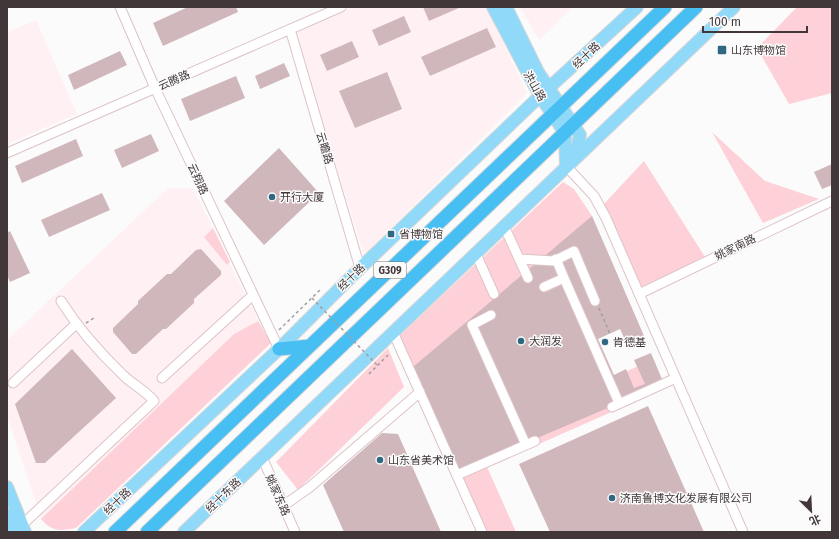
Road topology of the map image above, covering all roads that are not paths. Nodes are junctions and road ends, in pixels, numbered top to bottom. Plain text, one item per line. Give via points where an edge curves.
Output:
1 (120, 7) edge
2 (341, 7) edge
3 (493, 7) edge
4 (506, 7) edge
5 (637, 7) edge
6 (665, 7) edge
7 (696, 7) edge
8 (734, 7) edge
9 (290, 29) junction
10 (155, 88) junction
11 (545, 92) junction
12 (557, 110) junction
13 (569, 129) junction
14 (7, 153) edge
15 (571, 162) junction
16 (832, 200) edge
17 (504, 226) junction
18 (476, 254) junction
19 (519, 258) junction
20 (556, 259) junction
21 (360, 268) junction
22 (528, 278) dead end
23 (564, 278) junction
24 (544, 287) dead end
25 (494, 294) dead end
26 (639, 294) junction
27 (253, 295) junction
28 (595, 301) road end
29 (61, 302) dead end
30 (491, 315) dead end
31 (76, 324) junction
32 (393, 332) junction
33 (310, 346) junction
34 (279, 349) junction
35 (162, 378) dead end
36 (676, 378) junction
37 (13, 382) dead end
38 (420, 392) junction
39 (262, 458) junction
40 (457, 475) junction
41 (7, 487) edge
42 (283, 506) junction
43 (7, 515) edge
44 (22, 530) edge
45 (84, 532) edge
46 (115, 532) edge
47 (147, 532) edge
48 (184, 532) edge
49 (295, 532) edge
50 (482, 532) edge
51 (743, 532) edge

1 - 10 street, 云翔路
2 - 9 street, 云腾路
3 - 11 main road, 洪山路
4 - 11 main road, 洪山路
5 - 11 main road, 经十路
6 - 12 highway, 经十路 / G309
7 - 13 highway, G309
8 - 15 main road
9 - 10 street, 云腾路
9 - 21 street, 云瞻路
10 - 14 street, 云腾路
10 - 27 street, 云翔路
11 - 12 main road, 洪山路
11 - 21 main road, 经十路
12 - 13 main road, 洪山路
12 - 33 highway, 经十路 / G309
13 - 15 main road
13 - 47 highway, G309
15 - 17 main road
15 - 26 street via 594,196
16 - 26 street, 姚家南路
17 - 18 main road
17 - 19 street
18 - 25 street
18 - 32 main road
19 - 20 street
19 - 22 street
20 - 23 street
20 - 28 street via 574,251
21 - 34 main road, 经十路
23 - 24 street
23 - 36 street via 616,405
26 - 36 street
27 - 34 street, 云翔路
27 - 35 street
29 - 31 street
30 - 40 street via 472,324 531,443
31 - 37 street
31 - 44 street via 124,376 154,401
32 - 38 street
32 - 39 main road
33 - 34 highway
33 - 46 highway, 经十路 / G309
34 - 45 main road, 经十路
36 - 51 street
38 - 40 street
38 - 42 street via 310,487
39 - 42 street, 姚家东路
39 - 48 main road, 经十东路
40 - 50 street
41 - 44 main road
42 - 49 street, 姚家东路
43 - 44 main road

